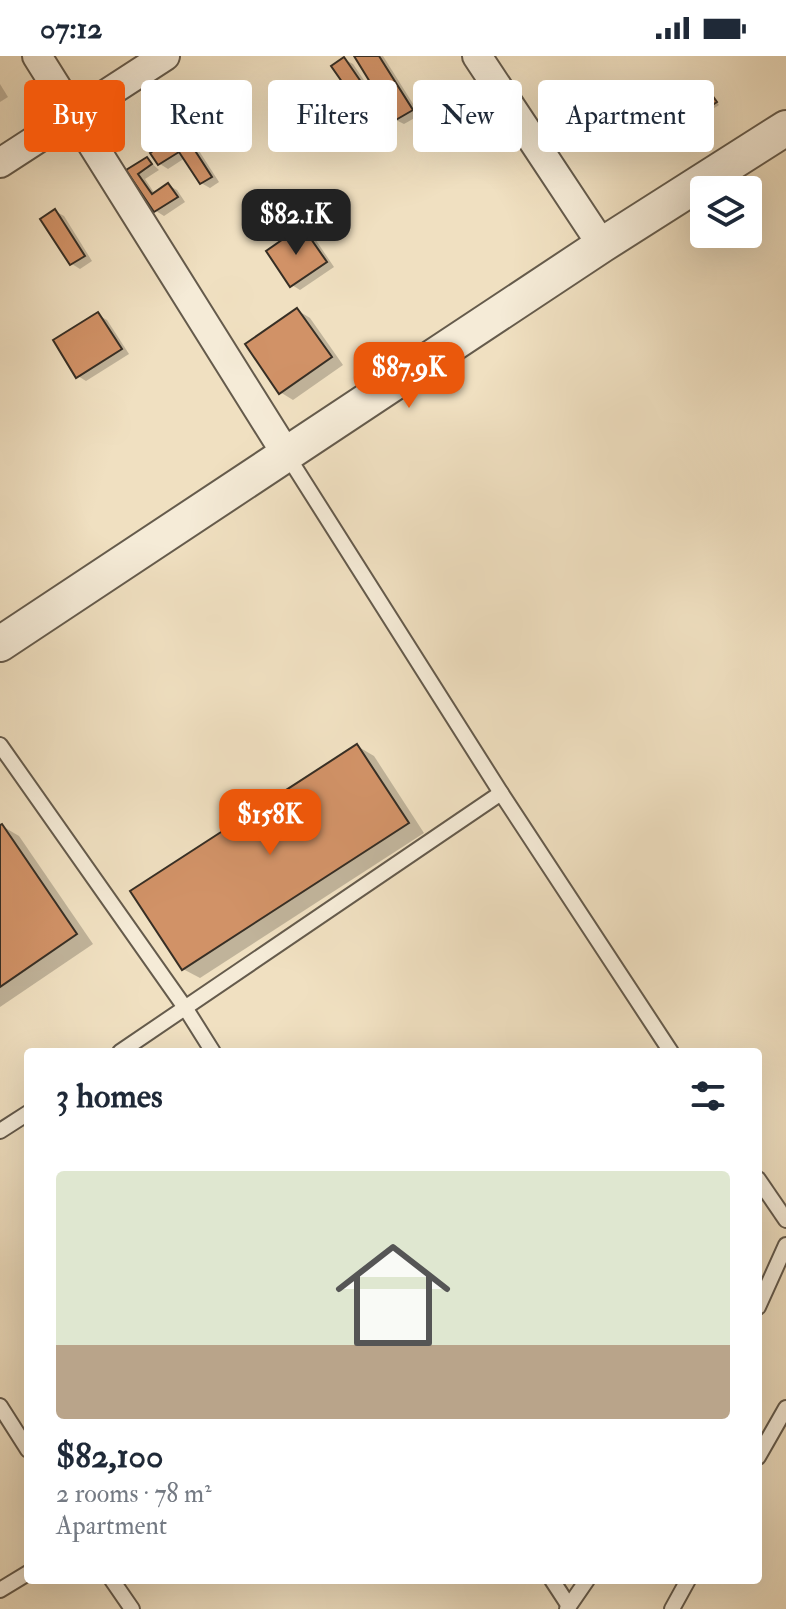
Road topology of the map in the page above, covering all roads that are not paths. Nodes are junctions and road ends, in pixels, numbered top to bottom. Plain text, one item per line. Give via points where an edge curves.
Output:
1 (37, 56) edge
2 (165, 56) edge
3 (477, 56) edge
4 (52, 80) edge
5 (125, 82) edge
6 (786, 128) edge
7 (24, 148) edge
8 (97, 152) edge
9 (0, 163) edge
10 (602, 245) junction
11 (287, 455) junction
12 (0, 644) edge
13 (0, 745) edge
14 (501, 793) junction
15 (186, 1009) junction
16 (126, 1048) edge
17 (210, 1048) edge
18 (668, 1048) edge
19 (24, 1116) edge
20 (0, 1131) edge
21 (762, 1185) edge
22 (786, 1220) edge
23 (786, 1245) edge
24 (762, 1298) edge
25 (0, 1406) edge
26 (786, 1408) edge
27 (24, 1444) edge
28 (762, 1450) edge
29 (24, 1575) edge
30 (115, 1584) edge
31 (554, 1584) edge
32 (584, 1584) edge
33 (686, 1584) edge
34 (0, 1590) edge
35 (568, 1608) edge
36 (132, 1609) edge
37 (672, 1609) edge

1 - 4 street
2 - 5 street
3 - 10 street
6 - 10 street
7 - 9 street
8 - 11 street
10 - 11 street
11 - 12 street
11 - 14 lane
13 - 15 lane
14 - 15 lane
14 - 18 lane
15 - 16 lane
15 - 17 lane
19 - 20 lane
21 - 22 lane
23 - 24 lane
25 - 27 lane
26 - 28 lane
29 - 34 lane
30 - 36 lane
31 - 35 lane
32 - 35 lane
33 - 37 lane

